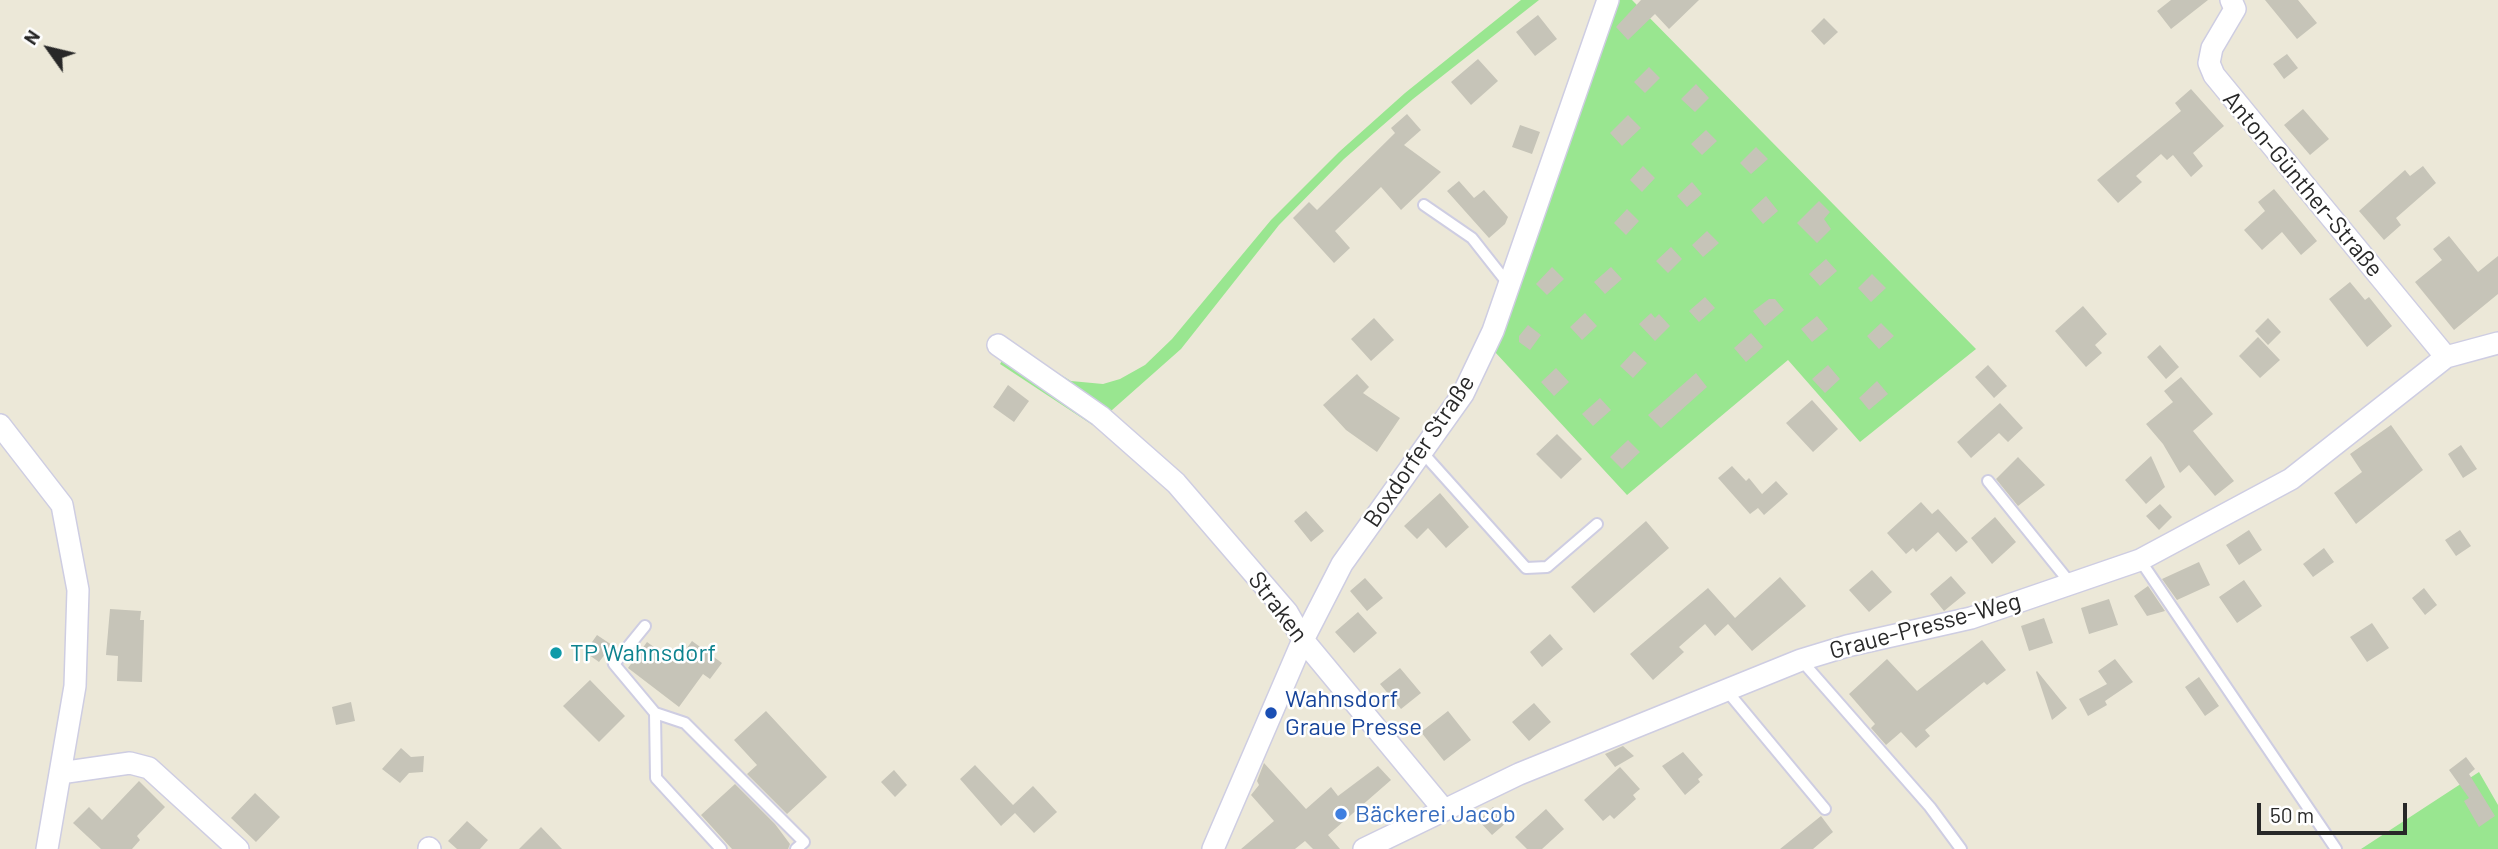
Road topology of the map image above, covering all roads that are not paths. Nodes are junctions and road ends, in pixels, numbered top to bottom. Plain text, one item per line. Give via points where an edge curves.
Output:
1 (1608, 0) edge
2 (2231, 0) edge
3 (1424, 205) dead end
4 (1509, 285) junction
5 (2498, 343) edge
6 (998, 345) dead end
7 (2446, 357) junction
8 (0, 425) edge
9 (1422, 452) junction
10 (1988, 481) dead end
11 (1597, 524) dead end
12 (2140, 560) junction
13 (2071, 584) junction
14 (645, 625) dead end
15 (1303, 640) junction
16 (1801, 660) junction
17 (1727, 691) junction
18 (656, 713) junction
19 (60, 773) junction
20 (1444, 810) junction
21 (1825, 810) dead end
22 (804, 846) edge
23 (47, 849) edge
24 (238, 849) edge
25 (721, 849) edge
26 (1213, 849) edge
27 (1364, 849) edge
28 (1961, 849) edge
29 (2336, 849) edge

1 - 4 street, Boxdorfer Straße
2 - 7 street, Anton-Günther-Straße via 2235,9 2212,48 2214,75
3 - 4 lane via 1472,238
4 - 9 street, Boxdorfer Straße via 1463,394
5 - 7 street, Graue-Presse-Weg
6 - 15 street, Straken via 1100,416 1176,483 1287,612
7 - 12 street, Graue-Presse-Weg via 2291,479
8 - 19 street via 62,505 78,590 75,686
9 - 11 lane via 1526,568 1547,567
9 - 15 street, Boxdorfer Straße via 1342,564
10 - 13 lane
12 - 13 street, Graue-Presse-Weg
12 - 29 lane
13 - 16 street, Graue-Presse-Weg via 1971,618
14 - 18 lane via 614,664
15 - 20 street, Straken
15 - 26 street, Boxdorfer Straße
16 - 17 street, Graue-Presse-Weg
16 - 28 lane
17 - 20 street, Graue-Presse-Weg via 1519,774
17 - 21 lane
18 - 22 lane via 685,723
18 - 25 lane via 656,778
19 - 23 street
19 - 24 street via 130,762 149,768
20 - 27 street, Graue-Presse-Weg

